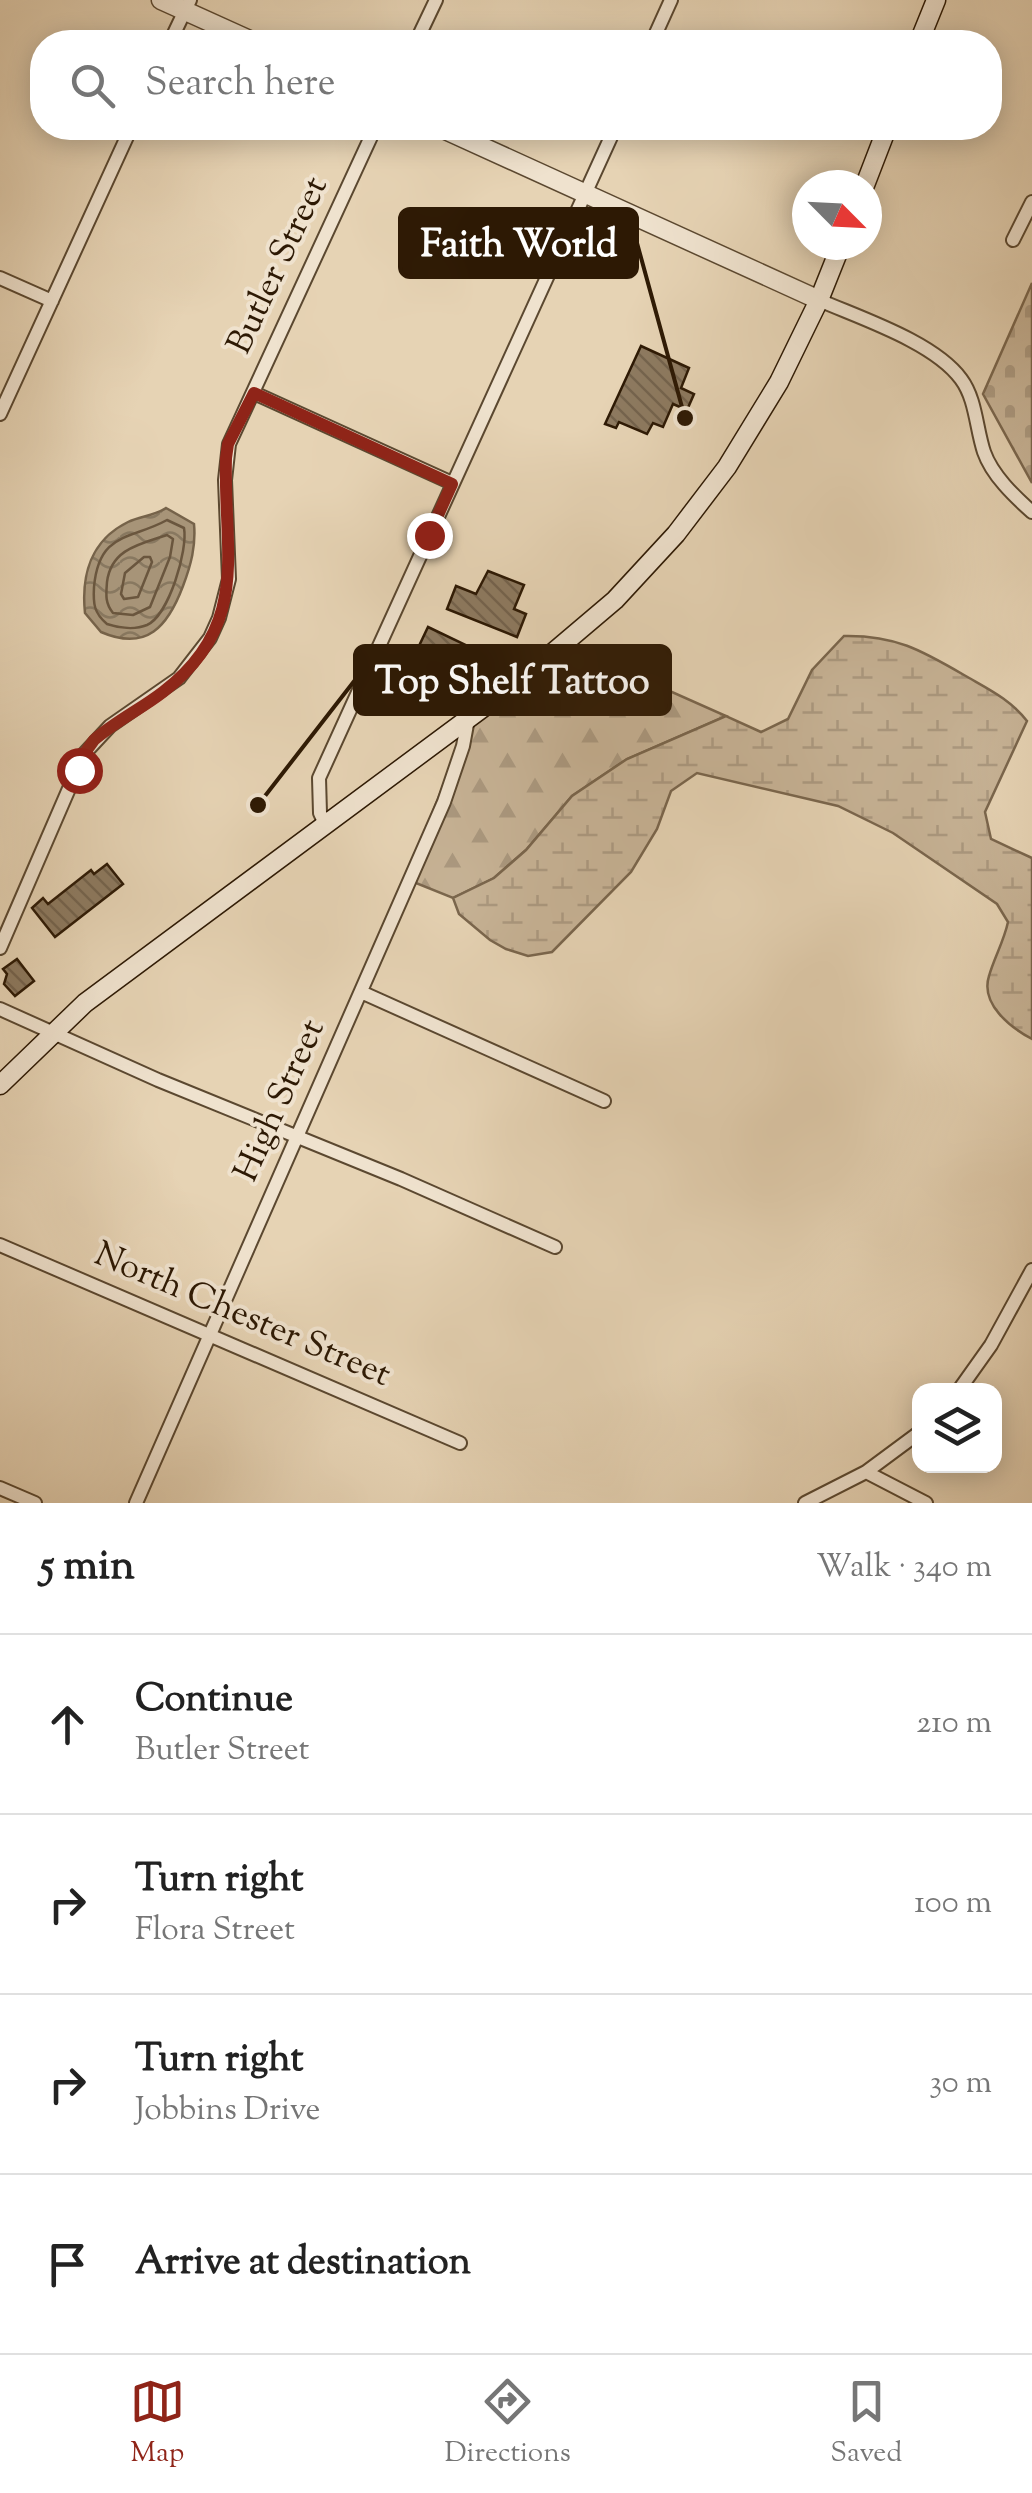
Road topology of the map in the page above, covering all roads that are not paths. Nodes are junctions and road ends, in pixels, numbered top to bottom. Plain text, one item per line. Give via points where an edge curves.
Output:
1 (161, 0) edge
2 (436, 0) edge
3 (671, 0) edge
4 (936, 0) edge
5 (187, 5) edge
6 (176, 30) edge
7 (232, 30) edge
8 (422, 30) edge
9 (657, 30) edge
10 (925, 30) edge
11 (126, 140) edge
12 (370, 140) edge
13 (468, 140) edge
14 (610, 140) edge
15 (882, 140) edge
16 (871, 170) edge
17 (586, 193) junction
18 (1032, 202) edge
19 (1014, 240) dead end
20 (835, 260) edge
21 (0, 278) edge
22 (819, 300) junction
23 (52, 301) junction
24 (254, 393) junction
25 (0, 414) edge
26 (452, 484) junction
27 (1032, 512) edge
28 (468, 719) junction
29 (325, 824) junction
30 (0, 948) edge
31 (361, 992) junction
32 (0, 1009) edge
33 (54, 1031) junction
34 (0, 1085) edge
35 (604, 1102) dead end
36 (298, 1137) junction
37 (0, 1244) edge
38 (555, 1247) dead end
39 (1032, 1270) edge
40 (210, 1336) junction
41 (964, 1383) edge
42 (912, 1438) edge
43 (460, 1443) dead end
44 (866, 1472) junction
45 (0, 1488) edge
46 (35, 1503) edge
47 (136, 1503) edge
48 (805, 1503) edge
49 (926, 1503) edge

1 - 5 main road
2 - 8 street
3 - 9 street
4 - 10 main road
5 - 6 street
5 - 7 main road
11 - 23 street
12 - 24 street, Butler Street
13 - 17 main road
14 - 17 street
15 - 16 main road
17 - 22 main road
17 - 26 street
18 - 19 street
20 - 22 main road
21 - 23 street
22 - 27 street via 924,350 959,376 985,456
22 - 28 main road via 736,453 676,534 590,623
23 - 25 street
24 - 26 street
24 - 30 street, Butler Street via 228,444 229,579 210,638 179,678 110,726 84,754
26 - 29 street via 319,778
28 - 29 main road
28 - 31 street, High Street via 444,802
29 - 33 main road
31 - 35 street
31 - 36 street, High Street
32 - 33 street
33 - 34 main road
33 - 36 street
36 - 38 street
36 - 40 street, High Street
37 - 40 street, North Chester Street
39 - 41 street
40 - 43 street, North Chester Street
40 - 47 street, High Street
42 - 44 street
44 - 48 street
44 - 49 street
45 - 46 street

